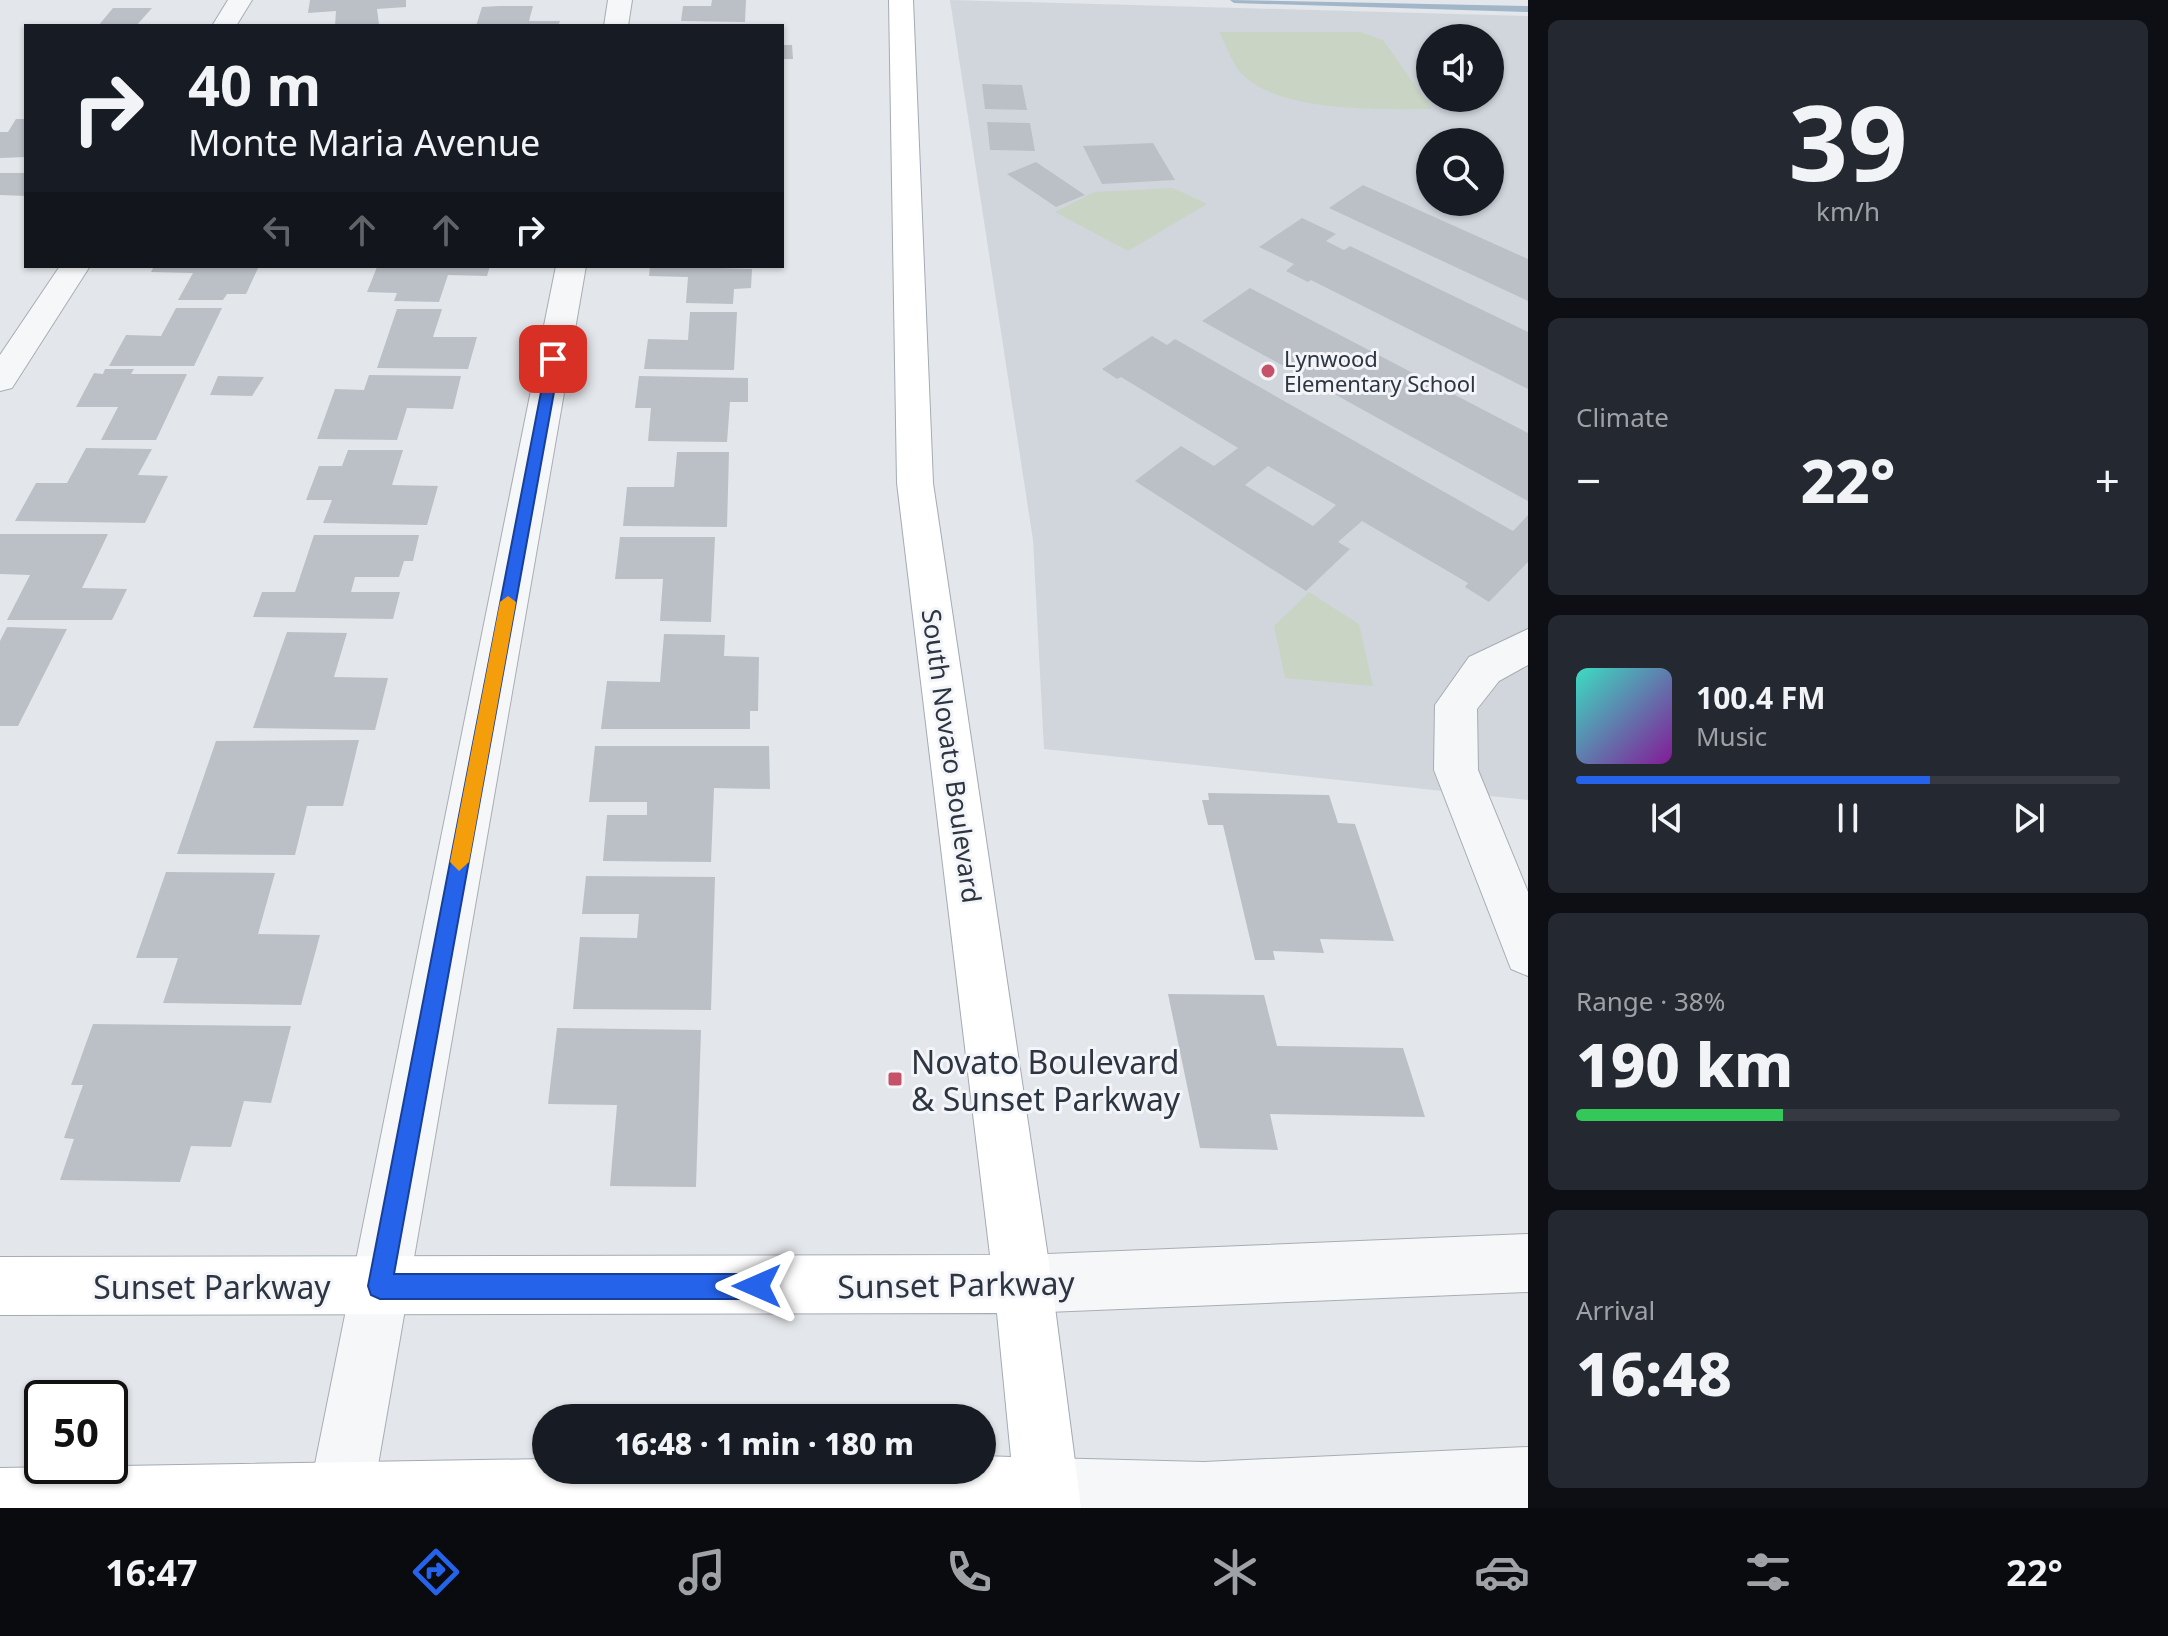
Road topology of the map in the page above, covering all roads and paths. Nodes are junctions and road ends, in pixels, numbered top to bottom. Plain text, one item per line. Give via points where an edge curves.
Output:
1 (240, 0) edge
2 (620, 0) edge
3 (901, 0) edge
4 (225, 24) edge
5 (616, 24) edge
6 (74, 268) edge
7 (571, 268) edge
8 (0, 317) edge
9 (43, 317) junction
10 (0, 380) edge
11 (1528, 645) edge
12 (1528, 952) edge
13 (1528, 1263) edge
14 (1023, 1284) junction
15 (0, 1286) edge
16 (380, 1286) junction
17 (1528, 1479) edge
18 (341, 1494) junction
19 (1048, 1499) edge
20 (0, 1500) edge

1 - 4 street
2 - 5 street
3 - 14 main road, South Novato Boulevard via 915,483
6 - 9 street
7 - 16 street
8 - 9 street
9 - 10 street
11 - 12 street via 1484,669 1456,705 1456,770
13 - 14 street, Sunset Parkway
14 - 16 main road, Sunset Parkway
14 - 19 main road, South Novato Boulevard
15 - 16 main road, Sunset Parkway
16 - 18 street
17 - 19 street
18 - 19 main road via 890,1486
18 - 20 main road

